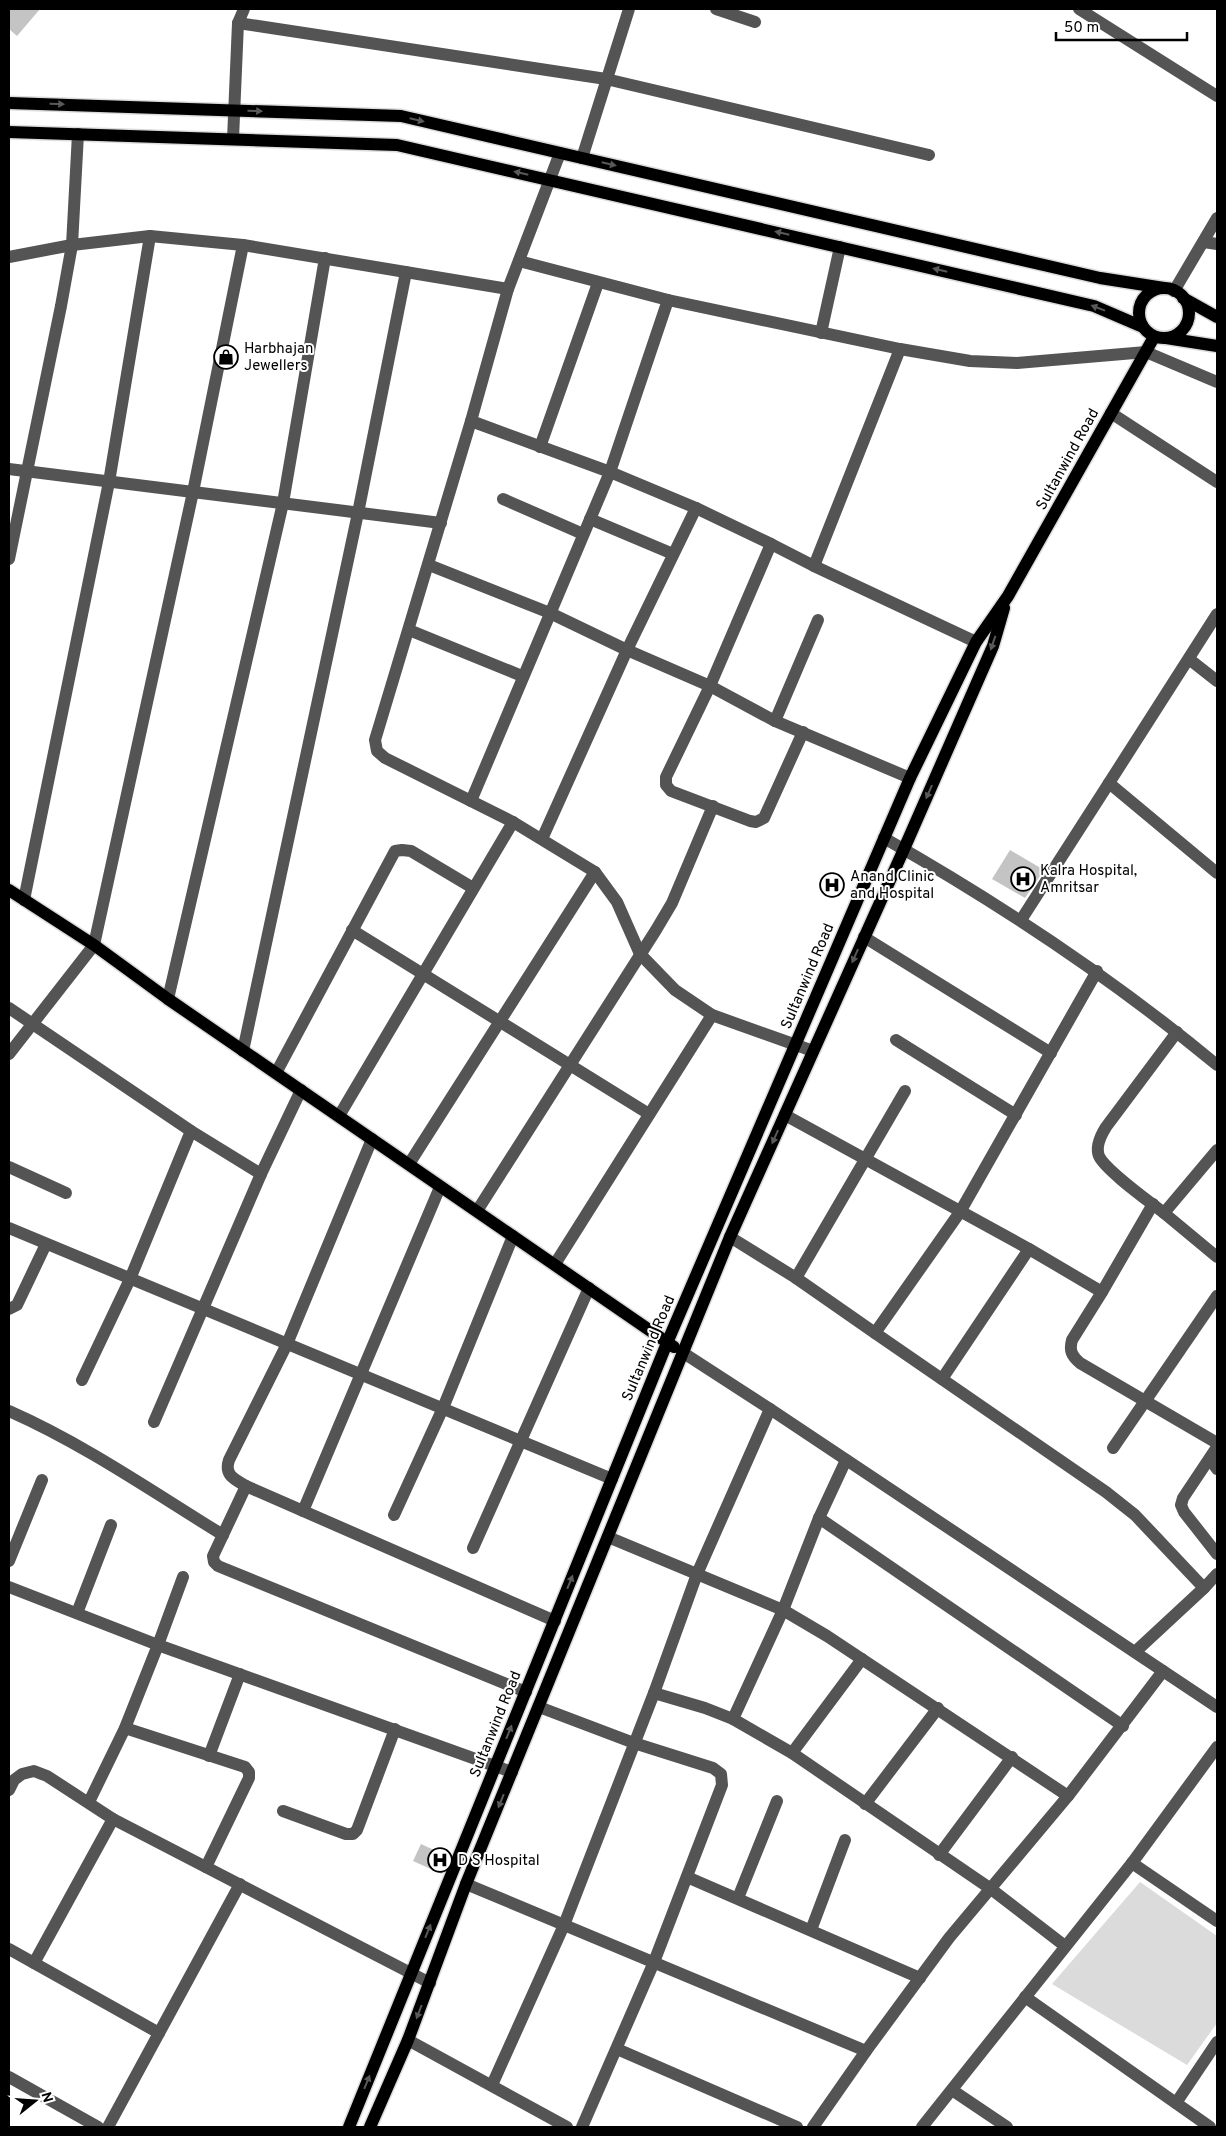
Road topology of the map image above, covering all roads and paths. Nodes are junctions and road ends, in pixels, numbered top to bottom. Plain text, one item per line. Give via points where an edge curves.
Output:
1 (244, 9) edge
2 (629, 9) edge
3 (716, 9) edge
4 (1079, 9) edge
5 (755, 22) dead end
6 (238, 23) junction
7 (606, 78) junction
8 (1217, 96) edge
9 (9, 103) edge
10 (235, 110) junction
11 (9, 132) edge
12 (78, 134) junction
13 (233, 139) junction
14 (560, 153) junction
15 (929, 155) dead end
16 (582, 158) junction
17 (550, 180) junction
18 (1217, 218) edge
19 (150, 236) junction
20 (1204, 242) junction
21 (1217, 244) edge
22 (72, 245) junction
23 (243, 245) junction
24 (840, 247) junction
25 (9, 257) edge
26 (325, 258) junction
27 (519, 261) junction
28 (406, 272) junction
29 (598, 283) junction
30 (508, 289) junction
31 (1174, 292) junction
32 (668, 300) junction
33 (1217, 317) edge
34 (1143, 327) junction
35 (821, 333) junction
36 (1160, 338) junction
37 (1217, 346) edge
38 (900, 349) junction
39 (1146, 352) junction
40 (1217, 382) edge
41 (1112, 413) junction
42 (471, 422) junction
43 (540, 447) junction
44 (9, 469) edge
45 (26, 471) junction
46 (610, 472) junction
47 (109, 482) junction
48 (1217, 482) edge
49 (193, 492) junction
50 (503, 499) dead end
51 (283, 503) junction
52 (696, 508) junction
53 (358, 513) junction
54 (590, 519) junction
55 (441, 522) junction
56 (582, 534) junction
57 (771, 544) junction
58 (673, 554) junction
59 (9, 559) edge
60 (429, 565) junction
61 (814, 566) junction
62 (1008, 596) junction
63 (550, 613) junction
64 (1217, 614) edge
65 (818, 620) dead end
66 (409, 630) junction
67 (976, 642) junction
68 (627, 650) junction
69 (1189, 659) junction
70 (522, 676) junction
71 (1217, 681) edge
72 (710, 686) junction
73 (775, 720) junction
74 (803, 732) junction
75 (910, 778) junction
76 (1109, 783) junction
77 (471, 801) junction
78 (713, 806) junction
79 (513, 822) junction
80 (884, 838) junction
81 (542, 839) junction
82 (904, 849) junction
83 (594, 872) junction
84 (1217, 873) edge
85 (473, 888) junction
86 (9, 890) edge
87 (24, 900) junction
88 (1021, 920) junction
89 (352, 930) junction
90 (864, 937) junction
91 (94, 944) junction
92 (640, 954) junction
93 (1098, 971) junction
94 (423, 974) junction
95 (168, 999) junction
96 (9, 1008) edge
97 (712, 1015) junction
98 (500, 1021) junction
99 (31, 1023) junction
100 (1177, 1032) junction
101 (896, 1040) dead end
102 (795, 1045) junction
103 (243, 1051) junction
104 (813, 1051) junction
105 (1051, 1053) junction
106 (9, 1054) edge
107 (570, 1065) junction
108 (1217, 1065) edge
109 (276, 1073) junction
110 (301, 1090) junction
111 (905, 1091) dead end
112 (649, 1114) junction
113 (785, 1114) junction
114 (1016, 1115) junction
115 (339, 1116) junction
116 (191, 1131) junction
117 (372, 1139) junction
118 (1217, 1150) edge
119 (866, 1160) junction
120 (409, 1164) junction
121 (9, 1168) edge
122 (261, 1174) junction
123 (440, 1187) junction
124 (66, 1192) dead end
125 (1153, 1204) junction
126 (477, 1212) junction
127 (960, 1212) junction
128 (1164, 1213) junction
129 (9, 1228) edge
130 (513, 1236) junction
131 (730, 1237) junction
132 (46, 1244) junction
133 (1029, 1249) junction
134 (1217, 1257) edge
135 (554, 1264) junction
136 (130, 1278) junction
137 (796, 1278) junction
138 (589, 1288) junction
139 (1102, 1292) junction
140 (1217, 1296) edge
141 (9, 1309) edge
142 (202, 1309) junction
143 (875, 1333) junction
144 (667, 1343) junction
145 (286, 1344) junction
146 (682, 1352) junction
147 (362, 1375) junction
148 (942, 1379) junction
149 (82, 1380) dead end
150 (1146, 1400) junction
151 (442, 1408) junction
152 (770, 1409) junction
153 (9, 1411) edge
154 (154, 1422) dead end
155 (521, 1441) junction
156 (1217, 1445) edge
157 (1113, 1448) dead end
158 (846, 1460) junction
159 (1214, 1464) edge
160 (612, 1479) junction
161 (42, 1480) dead end
162 (246, 1486) junction
163 (303, 1511) junction
164 (394, 1515) dead end
165 (819, 1518) junction
166 (111, 1525) dead end
167 (223, 1535) junction
168 (608, 1537) junction
169 (473, 1548) dead end
170 (1217, 1554) edge
171 (9, 1561) edge
172 (697, 1574) junction
173 (1217, 1574) edge
174 (183, 1577) dead end
175 (9, 1586) edge
176 (1204, 1588) junction
177 (783, 1610) junction
178 (76, 1613) junction
179 (555, 1621) junction
180 (158, 1645) junction
181 (1135, 1652) junction
182 (862, 1659) junction
183 (1163, 1671) junction
184 (240, 1674) junction
185 (526, 1692) junction
186 (654, 1693) junction
187 (539, 1707) junction
188 (1217, 1707) edge
189 (938, 1708) junction
190 (733, 1719) junction
191 (1123, 1726) junction
192 (124, 1728) junction
193 (395, 1729) junction
194 (634, 1743) junction
195 (1217, 1747) edge
196 (792, 1753) junction
197 (209, 1756) junction
198 (1012, 1758) junction
199 (1213, 1762) edge
200 (496, 1765) junction
201 (512, 1772) junction
202 (9, 1790) edge
203 (1068, 1796) junction
204 (777, 1801) dead end
205 (89, 1802) junction
206 (865, 1804) junction
207 (283, 1812) dead end
208 (112, 1819) junction
209 (845, 1840) dead end
210 (939, 1855) junction
211 (1132, 1863) junction
212 (206, 1867) junction
213 (687, 1876) junction
214 (240, 1884) junction
215 (466, 1884) junction
216 (991, 1889) junction
217 (738, 1898) junction
218 (1217, 1921) edge
219 (564, 1925) junction
220 (811, 1930) junction
221 (1065, 1946) junction
222 (9, 1949) edge
223 (654, 1962) junction
224 (34, 1963) junction
225 (412, 1972) junction
226 (920, 1978) junction
227 (430, 1983) junction
228 (1025, 1997) junction
229 (159, 2033) junction
230 (408, 2040) junction
231 (1217, 2042) edge
232 (617, 2049) junction
233 (866, 2051) junction
234 (9, 2077) edge
235 (492, 2085) junction
236 (952, 2090) junction
237 (1176, 2103) junction
238 (98, 2127) edge
239 (108, 2127) edge
240 (349, 2127) edge
241 (370, 2127) edge
242 (568, 2127) edge
243 (582, 2127) edge
244 (797, 2127) edge
245 (813, 2127) edge
246 (922, 2127) edge
247 (1007, 2127) edge
248 (1210, 2127) edge

1 - 6 street
2 - 7 street
3 - 5 street
4 - 8 street
6 - 7 street
6 - 10 street
7 - 15 street
7 - 16 street
9 -> 10 main road
10 - 13 street
10 -> 14 main road via 401,116
11 - 12 main road
12 - 13 main road
12 - 22 street
17 -> 13 main road via 397,145
14 - 16 main road
14 - 17 street
16 -> 31 main road
24 -> 17 main road
17 - 27 street
18 - 20 street
19 - 22 street
19 - 23 street
19 - 47 street
20 - 21 street
20 - 31 street
22 - 25 street
22 - 45 street
23 - 26 street
23 - 49 street
34 -> 24 main road via 1094,306
24 - 35 street
26 - 28 street
26 - 51 street
27 - 29 street
27 - 30 street
28 - 30 street
28 - 53 street
29 - 32 street
29 - 43 street
30 - 42 street
31 - 33 main road
31 - 34 main road via 1152,291 1144,298 1139,307
31 - 36 main road via 1188,308 1188,319 1184,329
32 - 35 street
32 - 46 street
34 - 36 main road
35 - 38 street
36 - 37 main road
36 - 39 main road, Sultanwind Road
38 - 39 street via 970,362 1009,363
38 - 61 street
39 - 40 street
39 - 41 main road, Sultanwind Road
41 - 48 street
41 - 62 main road, Sultanwind Road
42 - 43 street
42 - 55 street
43 - 46 street
44 - 45 street
45 - 47 street
45 - 59 street
46 - 52 street
46 - 54 street
47 - 49 street
47 - 87 street
49 - 51 street
49 - 91 street
50 - 56 street
51 - 53 street
51 - 95 street
52 - 57 street
52 - 58 street
53 - 55 street
53 - 103 street
54 - 56 street
54 - 58 street
55 - 60 street
56 - 63 street
57 - 61 street
57 - 72 street
58 - 68 street
60 - 63 street
60 - 66 street
61 - 67 street
62 - 67 main road, Sultanwind Road
62 -> 82 main road, Sultanwind Road via 993,646
63 - 68 street
63 - 70 street
64 - 69 street
65 - 73 street
66 - 70 street
66 - 77 street via 375,740 377,751
67 - 75 main road, Sultanwind Road
68 - 72 street
68 - 81 street
69 - 71 street
69 - 76 street
70 - 77 street
72 - 73 street
72 - 78 street via 666,777 666,785 671,791
73 - 74 street
74 - 75 street
74 - 78 street via 764,818 750,821
75 - 80 main road, Sultanwind Road
76 - 84 street
76 - 88 street
77 - 79 street
78 - 92 street via 672,902
79 - 81 street
79 - 85 street
80 - 82 street
80 - 102 main road, Sultanwind Road
81 - 83 street
82 - 88 street
82 - 90 main road, Sultanwind Road
83 - 92 street via 617,902
83 - 98 street
85 - 89 street via 411,851 395,851
85 - 94 street
86 - 87 main road
87 - 91 main road
88 - 93 street
89 - 94 street
89 - 109 street
90 -> 104 main road, Sultanwind Road
90 - 105 street
91 - 95 main road
91 - 99 street
92 - 97 street via 675,990
92 - 107 street
93 - 100 street
93 - 105 street
94 - 98 street
94 - 115 street
95 - 103 main road
96 - 99 street
97 - 102 street
97 - 112 street
98 - 107 street
98 - 120 street
99 - 106 street
99 - 116 street
100 - 108 street
100 - 125 street via 1106,1127 1098,1146 1099,1156 1107,1167
101 - 114 street
102 - 104 street
102 - 144 main road, Sultanwind Road
103 - 109 main road
104 - 113 main road, Sultanwind Road
105 - 114 street
107 - 112 street
107 - 126 street
109 - 110 main road
110 - 115 main road
110 - 122 street
111 - 119 street
112 - 135 street
113 - 119 street
113 -> 131 main road, Sultanwind Road
114 - 127 street
115 - 117 main road
116 - 122 street
116 - 136 street
117 - 120 main road
117 - 145 street
118 - 128 street
119 - 127 street
119 - 137 street
120 - 123 main road
121 - 124 street
122 - 142 street
123 - 126 main road
123 - 147 street
125 - 128 street
125 - 139 street
126 - 130 main road
127 - 133 street
127 - 143 street
128 - 134 street
129 - 132 street
130 - 135 main road
130 - 151 street
131 - 137 street
131 - 146 main road, Sultanwind Road
132 - 136 street
132 - 141 street via 17,1305
133 - 139 street
133 - 148 street
135 - 138 main road
136 - 142 street
136 - 149 street
137 - 143 street
138 - 144 main road
138 - 155 street
139 - 150 street via 1072,1340 1072,1356
140 - 150 street
142 - 145 street
142 - 154 street
143 - 148 street
144 - 146 main road
144 - 160 main road, Sultanwind Road
145 - 147 street
145 - 162 street via 226,1468 233,1479
146 - 152 street
146 - 168 main road, Sultanwind Road
147 - 151 street
147 - 163 street
148 - 176 street via 1135,1515
150 - 156 street
150 - 157 street
151 - 155 street
151 - 164 street
152 - 158 street
152 - 172 street
153 - 167 street via 90,1453
155 - 160 street
155 - 169 street
156 - 159 street
158 - 165 street
158 - 181 street
159 - 170 street via 1183,1498 1181,1505
179 -> 160 main road, Sultanwind Road
161 - 171 street
162 - 163 street
162 - 167 street
163 - 179 street
165 - 177 street
165 - 191 street
166 - 178 street
167 - 185 street via 213,1556 218,1566
168 - 172 street
168 - 187 main road, Sultanwind Road
172 - 177 street
172 - 186 street
173 - 176 street
174 - 180 street
175 - 178 street
176 - 181 street
177 - 182 street
177 - 190 street
178 - 180 street
179 - 185 main road, Sultanwind Road
180 - 184 street
180 - 192 street
181 - 183 street
182 - 189 street
182 - 196 street
183 - 188 street
183 - 191 street
184 - 193 street
184 - 197 street
200 -> 185 main road, Sultanwind Road
186 - 190 street
186 - 194 street
187 - 194 street
187 - 201 main road, Sultanwind Road
189 - 198 street
189 - 206 street
190 - 196 street
191 - 203 street
192 - 197 street
192 - 205 street
193 - 200 street
193 - 207 street via 353,1834
194 - 213 street via 713,1768 721,1774 722,1785
194 - 219 street
195 - 199 street
196 - 206 street
197 - 212 street via 245,1767 249,1778
198 - 203 street
198 - 210 street
199 - 211 street
200 - 201 street
225 -> 200 main road, Sultanwind Road
201 -> 215 main road, Sultanwind Road
202 - 205 street via 22,1774 34,1772 48,1776
203 - 216 street
204 - 217 street
205 - 208 street
206 - 210 street
208 - 212 street
208 - 224 street
209 - 220 street
210 - 216 street
211 - 218 street
211 - 221 street
212 - 214 street
213 - 217 street
213 - 223 street
214 - 225 street
214 - 229 street
215 - 219 street
215 - 227 main road, Sultanwind Road
216 - 221 street
216 - 226 street
217 - 220 street
219 - 223 street
219 - 235 street
220 - 226 street
221 - 228 street
222 - 224 street
223 - 232 street
223 - 233 street
224 - 229 street
225 - 227 street
240 -> 225 main road, Sultanwind Road
226 - 233 street
227 -> 230 main road, Sultanwind Road
228 - 236 street
228 - 237 street
229 - 239 street
230 - 235 street
230 - 241 main road, Sultanwind Road
231 - 237 street
232 - 243 street
232 - 244 street
233 - 245 street
234 - 238 street
235 - 242 street
236 - 246 street
236 - 247 street
237 - 248 street

